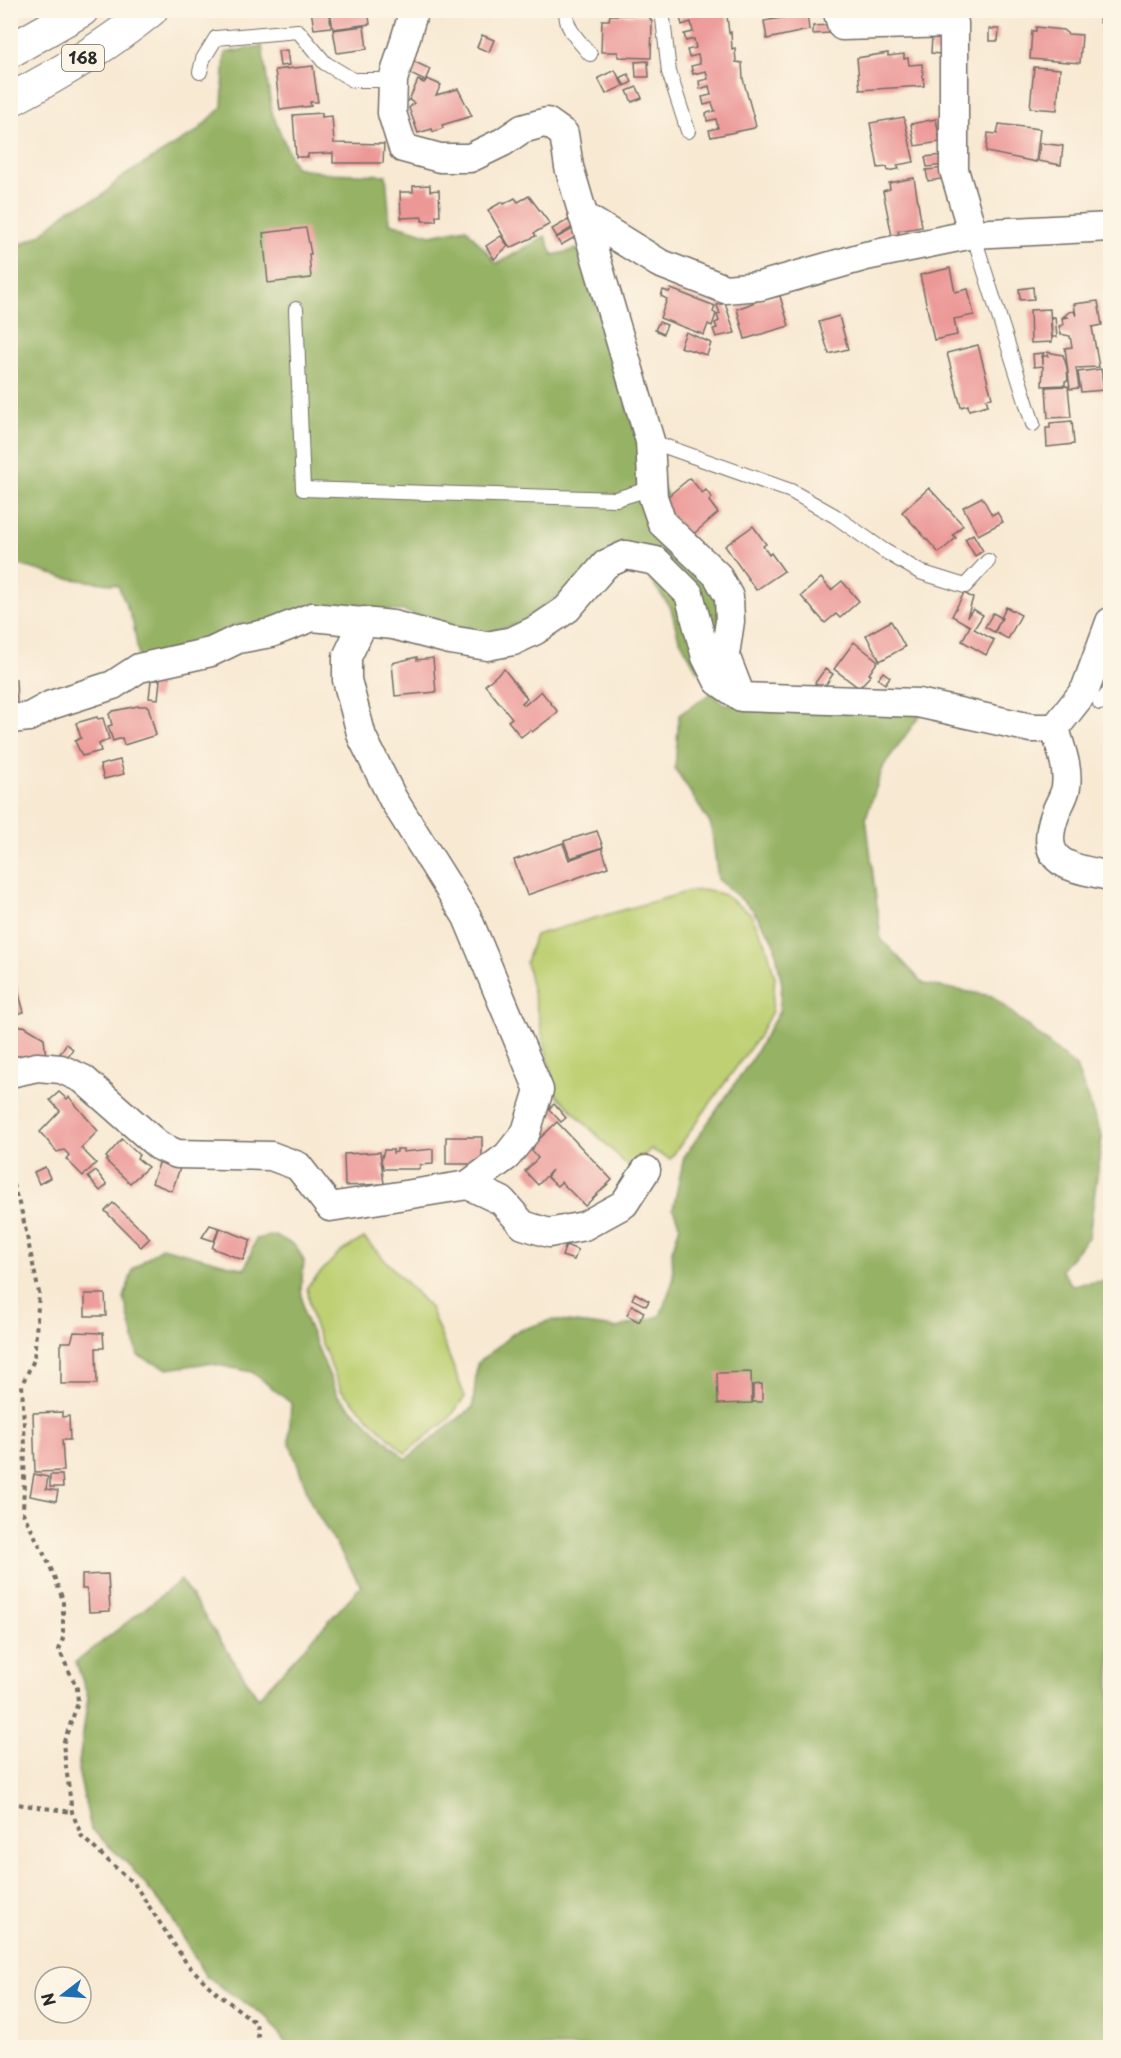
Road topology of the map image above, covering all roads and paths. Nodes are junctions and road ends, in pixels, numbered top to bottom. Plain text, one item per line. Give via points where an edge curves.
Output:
1 (82, 10) edge
2 (151, 10) edge
3 (414, 10) edge
4 (567, 10) edge
5 (662, 10) edge
6 (837, 10) edge
7 (1098, 10) edge
8 (10, 51) edge
9 (590, 54) dead end
10 (1110, 57) edge
11 (200, 72) dead end
12 (393, 80) junction
13 (10, 100) edge
14 (688, 131) dead end
15 (583, 216) junction
16 (1110, 227) edge
17 (973, 234) junction
18 (296, 309) dead end
19 (1033, 424) dead end
20 (650, 441) junction
21 (652, 489) junction
22 (987, 561) dead end
23 (364, 621) junction
24 (1110, 622) edge
25 (1110, 691) edge
26 (741, 697) junction
27 (1100, 703) dead end
28 (10, 719) edge
29 (1055, 728) junction
30 (1110, 876) edge
31 (10, 1073) edge
32 (646, 1170) dead end
33 (10, 1176) edge
34 (468, 1185) junction
35 (10, 1803) edge
36 (72, 1812) junction
37 (260, 2048) edge

1 - 8 highway, 168
2 - 13 highway, 168 via 127,30
3 - 12 street
4 - 9 lane via 574,37
5 - 14 lane via 669,72
6 - 17 street via 842,26 954,23 954,170
7 - 10 path
11 - 12 lane via 216,38 298,31 326,63 353,80
12 - 15 street via 392,113 403,147 420,154 470,158 522,129 548,122 564,134
15 - 17 street via 659,263 725,289 760,286 866,256
15 - 20 street
16 - 17 street
17 - 19 lane
18 - 21 lane via 303,489 616,500
20 - 21 street
20 - 22 lane via 791,491 920,572 965,586
21 - 26 street via 662,523 717,575 729,597 726,655
23 - 26 street via 487,646 536,630 567,609 606,564 626,555 656,561 689,594 706,657 718,681
23 - 28 street via 312,617 272,633 238,639 211,652 139,668 113,685 51,705 29,717
23 - 34 street via 347,657 347,680 362,737 393,799 467,917 539,1090 526,1131 507,1156
24 - 29 street via 1085,690
25 - 27 lane
26 - 29 street via 918,703 1031,728
29 - 30 street via 1066,769 1066,788 1049,836 1053,852 1065,866
31 - 34 street via 37,1067 61,1069 83,1079 159,1146 177,1154 271,1156 298,1166 330,1208
32 - 34 street via 624,1203 584,1226 549,1233 523,1225 502,1202
33 - 36 path via 39,1293 34,1360 21,1384 25,1447 23,1514 63,1600 63,1638 59,1650 77,1688 78,1702 63,1744
35 - 36 path
36 - 37 path via 82,1837 135,1885 187,1964 256,2023

